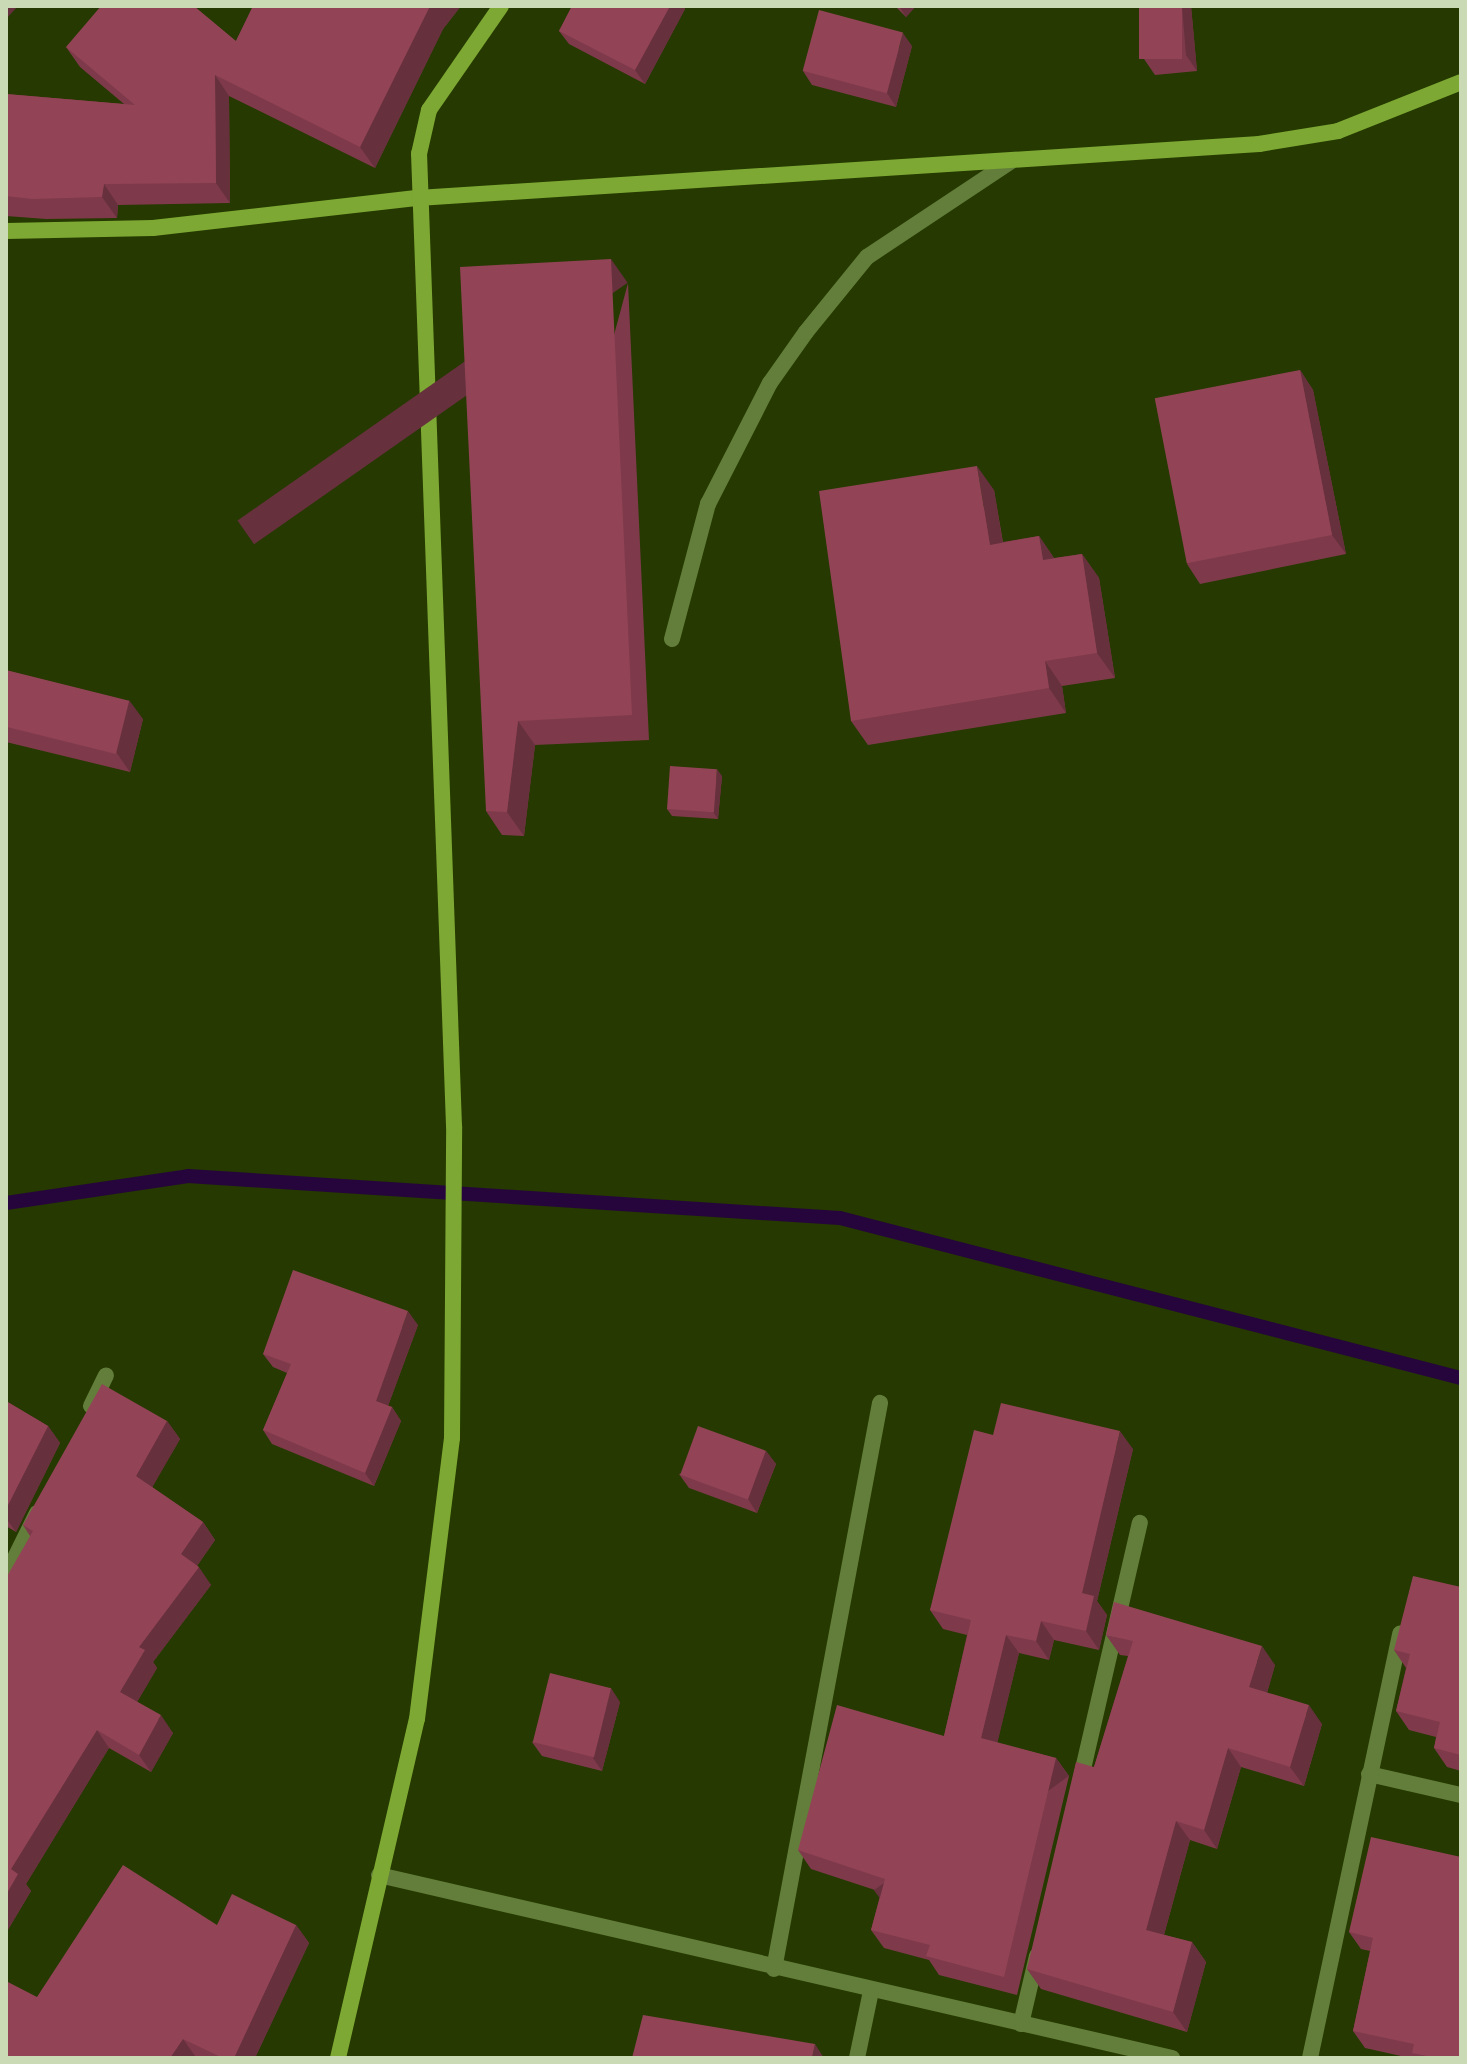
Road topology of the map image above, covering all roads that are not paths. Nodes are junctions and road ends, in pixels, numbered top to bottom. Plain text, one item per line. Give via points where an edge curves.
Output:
1 (501, 6) edge
2 (1461, 82) edge
3 (1013, 160) junction
4 (418, 198) junction
5 (6, 231) edge
6 (672, 639) dead end
7 (106, 1375) dead end
8 (880, 1403) dead end
9 (79, 1429) edge
10 (46, 1496) edge
11 (1140, 1523) dead end
12 (6, 1576) edge
13 (1403, 1620) edge
14 (1369, 1774) junction
15 (1461, 1795) edge
16 (1076, 1798) edge
17 (379, 1875) junction
18 (1043, 1934) edge
19 (774, 1969) junction
20 (871, 1991) junction
21 (1021, 2024) junction
22 (338, 2058) edge
23 (857, 2058) edge
24 (1172, 2058) edge
25 (1310, 2058) edge

1 - 4 main road via 429,110
2 - 3 main road via 1338,131
3 - 4 main road
3 - 6 street via 867,257 797,344 708,504
4 - 5 main road via 153,228
4 - 17 main road via 457,1309 439,1573 417,1719
7 - 9 street
8 - 19 street
10 - 12 street
11 - 16 street
13 - 14 street
14 - 15 street
14 - 25 street
17 - 19 street
17 - 22 main road
18 - 21 street
19 - 20 street
20 - 21 street
20 - 23 street
21 - 24 street

